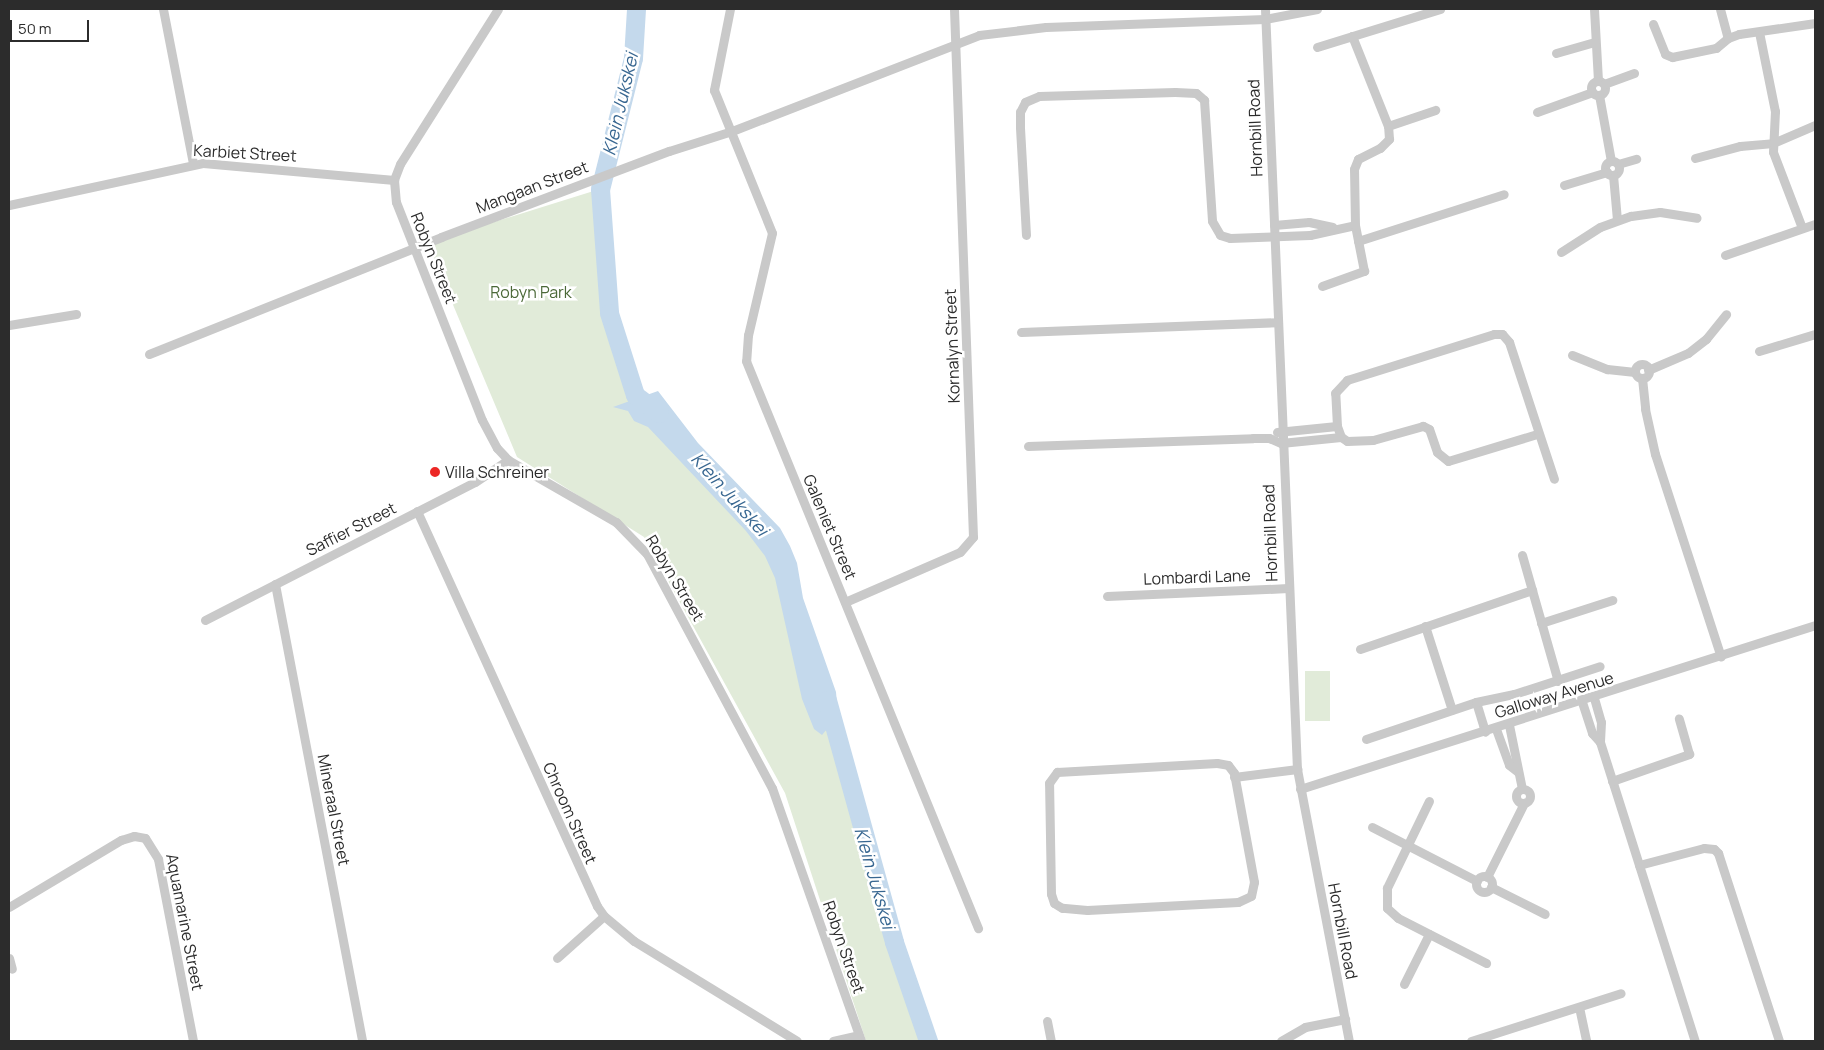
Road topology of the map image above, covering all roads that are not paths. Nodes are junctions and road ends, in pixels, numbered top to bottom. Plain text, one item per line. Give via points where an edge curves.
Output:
1 (163, 9) edge
2 (498, 9) edge
3 (730, 9) edge
4 (954, 9) edge
5 (1265, 9) edge
6 (1317, 9) edge
7 (1440, 9) edge
8 (1595, 9) edge
9 (1720, 9) edge
10 (1265, 19) junction
11 (1815, 23) edge
12 (1653, 24) dead end
13 (1758, 32) junction
14 (1352, 36) junction
15 (1728, 38) junction
16 (956, 42) junction
17 (1594, 42) junction
18 (1317, 46) dead end
19 (1556, 53) dead end
20 (1634, 73) dead end
21 (1601, 82) junction
22 (1596, 93) junction
23 (1436, 110) dead end
24 (1537, 112) dead end
25 (1815, 125) edge
26 (1388, 126) junction
27 (732, 131) junction
28 (1773, 143) junction
29 (1695, 158) dead end
30 (1636, 159) dead end
31 (1614, 163) junction
32 (192, 164) junction
33 (1610, 174) junction
34 (394, 180) junction
35 (1564, 185) dead end
36 (1504, 194) dead end
37 (9, 205) edge
38 (1697, 218) dead end
39 (1617, 220) junction
40 (1355, 224) junction
41 (1815, 224) edge
42 (1274, 225) junction
43 (1332, 227) junction
44 (1802, 228) junction
45 (1026, 235) dead end
46 (1274, 238) junction
47 (1358, 241) junction
48 (413, 248) junction
49 (1560, 252) dead end
50 (1725, 254) dead end
51 (1322, 286) dead end
52 (76, 314) dead end
53 (1726, 314) dead end
54 (1278, 322) junction
55 (9, 324) edge
56 (1021, 332) dead end
57 (1815, 334) edge
58 (1760, 351) dead end
59 (149, 354) dead end
60 (1572, 355) dead end
61 (1642, 373) junction
62 (1336, 426) junction
63 (1281, 430) junction
64 (1537, 434) junction
65 (1341, 437) junction
66 (1269, 438) junction
67 (1281, 443) junction
68 (1028, 446) dead end
69 (508, 460) junction
70 (1554, 480) dead end
71 (417, 511) junction
72 (1522, 555) dead end
73 (275, 584) junction
74 (1288, 588) junction
75 (1532, 590) junction
76 (1107, 596) dead end
77 (1612, 600) dead end
78 (845, 602) junction
79 (205, 620) dead end
80 (1541, 623) junction
81 (1815, 625) edge
82 (1426, 626) junction
83 (1360, 649) dead end
84 (1721, 657) junction
85 (1600, 666) dead end
86 (1558, 681) junction
87 (1594, 698) junction
88 (1476, 702) junction
89 (1582, 702) junction
90 (1452, 710) junction
91 (1679, 718) dead end
92 (1509, 725) junction
93 (1496, 729) junction
94 (1485, 732) junction
95 (1366, 739) dead end
96 (1600, 742) junction
97 (1297, 769) junction
98 (1518, 772) junction
99 (1234, 777) junction
100 (1612, 781) junction
101 (1300, 789) junction
102 (1429, 801) dead end
103 (1372, 827) dead end
104 (1409, 846) junction
105 (1639, 864) junction
106 (1487, 877) junction
107 (1477, 881) junction
108 (1491, 887) junction
109 (9, 907) edge
110 (1545, 914) dead end
111 (604, 916) junction
112 (978, 928) dead end
113 (1429, 934) junction
114 (9, 958) edge
115 (557, 958) dead end
116 (1486, 963) dead end
117 (12, 969) dead end
118 (1404, 984) dead end
119 (1620, 993) dead end
120 (1579, 1007) junction
121 (1345, 1020) junction
122 (1047, 1021) dead end
123 (859, 1038) edge
124 (193, 1041) edge
125 (362, 1041) edge
126 (797, 1041) edge
127 (833, 1041) edge
128 (1051, 1041) edge
129 (1281, 1041) edge
130 (1349, 1041) edge
131 (1471, 1041) edge
132 (1586, 1041) edge
133 (1695, 1041) edge
134 (1779, 1041) edge

1 - 32 street
2 - 34 street via 400,164
3 - 27 street, Galeniet Street via 714,90
4 - 16 street, Kornalyn Street
5 - 10 street, Hornbill Road
6 - 10 street, Mangaan Street
7 - 14 street
8 - 17 street
9 - 15 street
10 - 16 street, Mangaan Street via 1046,27 989,33
10 - 42 street, Hornbill Road
11 - 13 street
12 - 15 street via 1668,56 1716,48
13 - 15 street
13 - 28 street via 1775,111
14 - 18 street
14 - 26 street
16 - 27 street, Mangaan Street
16 - 78 street, Kornalyn Street via 973,537 960,552
17 - 19 street
17 - 21 street
20 - 21 street
21 - 22 street via 1592,85
22 - 24 street
22 - 31 street
23 - 26 street
25 - 28 street
26 - 40 street via 1386,144 1355,164
27 - 48 street, Mangaan Street via 669,151
27 - 78 street, Galeniet Street via 772,233 748,335 746,361
28 - 29 street via 1740,146
28 - 44 street via 1776,160
30 - 31 street
31 - 33 street via 1606,166
32 - 34 street, Karbiet Street via 255,166
32 - 37 street, Karbiet Street via 111,185
33 - 35 street
33 - 39 street
34 - 48 street, Robyn Street via 394,194
36 - 47 street
38 - 39 street via 1660,212
39 - 49 street
40 - 43 street
40 - 47 street
41 - 44 street
42 - 43 street via 1309,222
42 - 46 street, Hornbill Road
43 - 46 street via 1310,235
44 - 50 street
45 - 46 street via 1020,127 1020,112 1025,102 1039,96 1192,92 1201,96 1206,106 1214,228 1230,238
46 - 54 street, Hornbill Road
47 - 51 street via 1364,271
48 - 59 street, Mangaan Street
48 - 69 street, Robyn Street via 482,420 497,448
52 - 55 street
53 - 61 street via 1706,339 1688,353
54 - 56 street
54 - 63 street, Hornbill Road
57 - 58 street
60 - 61 street via 1607,368
61 - 84 street via 1645,409 1655,454
62 - 63 street
62 - 64 street via 1335,393 1347,380 1498,333 1509,342
62 - 65 street
63 - 66 street
63 - 67 street, Hornbill Road
64 - 65 street via 1448,461 1437,452 1429,429 1423,426 1367,441 1347,441
64 - 70 street
65 - 67 street
66 - 67 street
66 - 68 street
67 - 74 street, Hornbill Road
69 - 71 street, Saffier Street via 487,476
69 - 123 street, Robyn Street via 616,522 647,554 772,788
71 - 73 street, Saffier Street
71 - 111 street, Chroom Street via 590,894
72 - 75 street
73 - 79 street, Saffier Street
73 - 125 street, Mineraal Street
74 - 76 street, Lombardi Lane
74 - 97 street, Hornbill Road
75 - 80 street
75 - 82 street
77 - 80 street
78 - 112 street, Galeniet Street
80 - 86 street
81 - 84 street, Galloway Avenue
82 - 83 street
82 - 90 street
84 - 87 street, Galloway Avenue
85 - 86 street
86 - 88 street
87 - 89 street, Galloway Avenue
87 - 96 street via 1601,722
88 - 90 street
88 - 94 street
89 - 92 street, Galloway Avenue
89 - 96 street via 1592,733
90 - 95 street
91 - 100 street via 1689,754
92 - 93 street, Galloway Avenue
92 - 98 street via 1519,761
93 - 94 street, Galloway Avenue
93 - 98 street via 1509,765
94 - 101 street, Galloway Avenue
96 - 100 street
97 - 99 street
97 - 101 street, Hornbill Road
98 - 106 street via 1522,789 1530,796
99 - 99 street via 1254,882 1253,892 1245,900 1087,910 1062,908 1054,902 1051,894 1049,783 1057,772 1216,763 1228,765
100 - 105 street
101 - 121 street, Hornbill Road
102 - 104 street
103 - 104 street
104 - 107 street
104 - 113 street via 1387,888 1386,904 1398,918
105 - 133 street
105 - 134 street via 1704,848 1714,849 1718,854
106 - 107 street
106 - 108 street
107 - 108 street via 1482,892
108 - 110 street
109 - 124 street, Aquamarine Street via 121,840 141,836 155,848
111 - 115 street
111 - 126 street, Chroom Street via 634,941
113 - 116 street
113 - 118 street
114 - 117 street
119 - 120 street
120 - 131 street
120 - 132 street
121 - 129 street via 1305,1027
121 - 130 street, Hornbill Road
122 - 128 street
123 - 127 street

